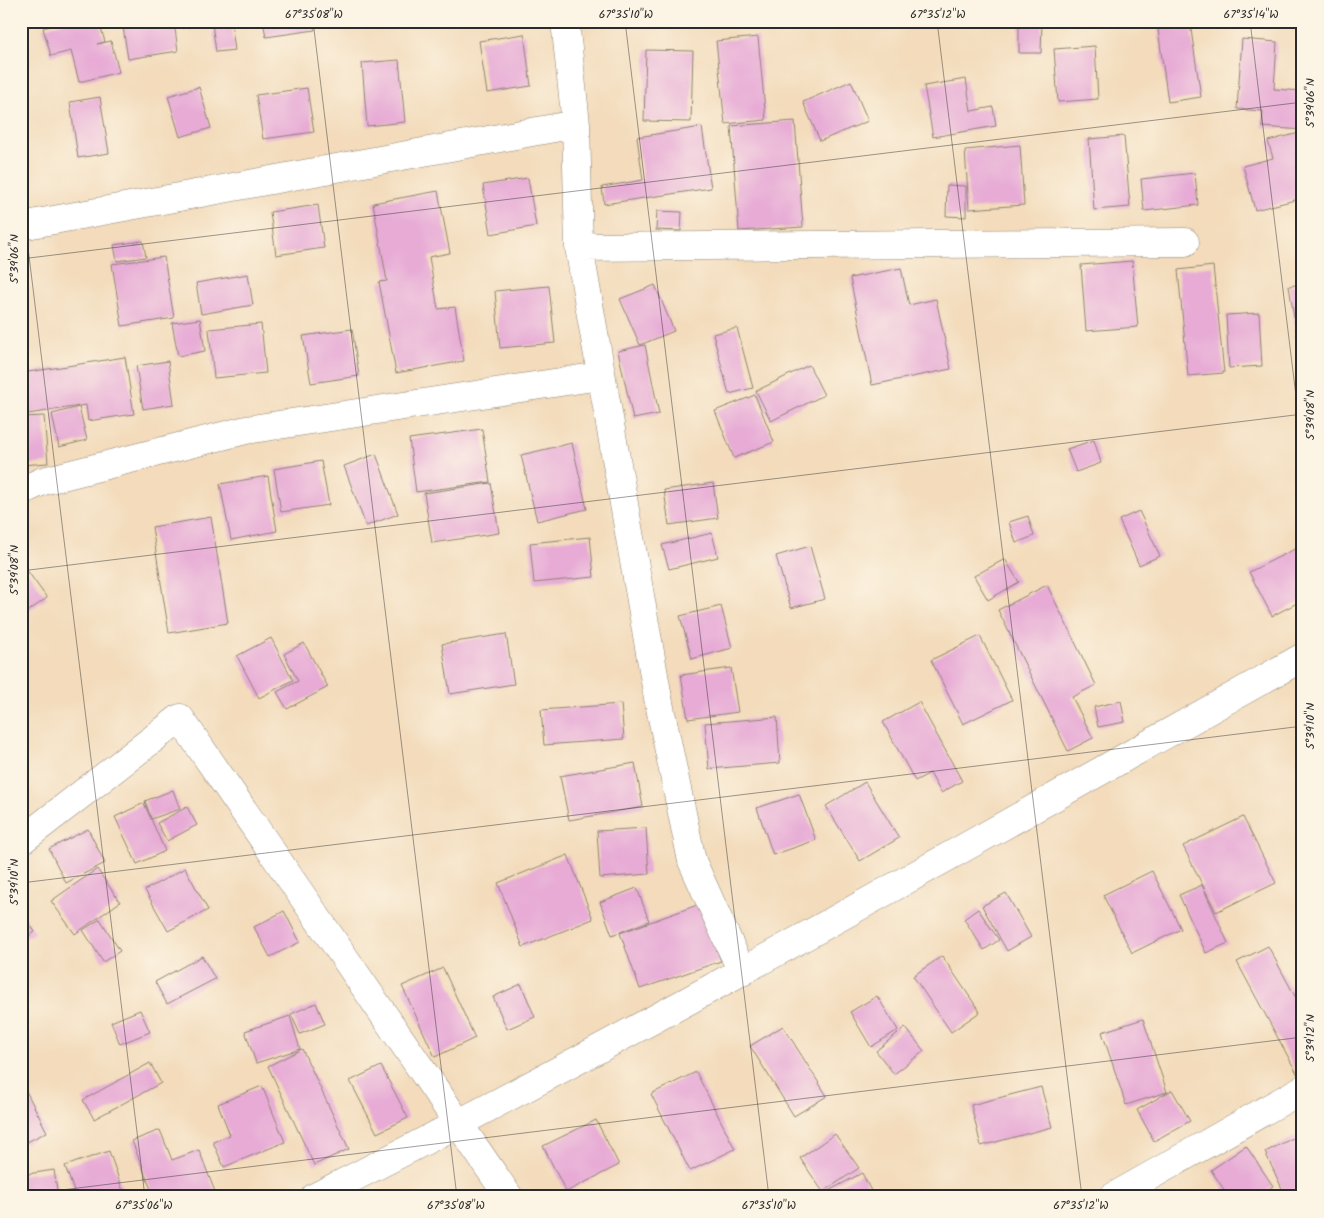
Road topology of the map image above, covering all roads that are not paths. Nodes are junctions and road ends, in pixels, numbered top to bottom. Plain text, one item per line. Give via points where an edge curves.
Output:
1 (565, 21) edge
2 (576, 124) junction
3 (21, 226) edge
4 (1185, 242) dead end
5 (578, 247) junction
6 (600, 376) junction
7 (21, 491) edge
8 (1303, 657) edge
9 (21, 841) edge
10 (742, 972) junction
11 (1300, 1095) edge
12 (459, 1124) junction
13 (315, 1197) edge
14 (509, 1197) edge
15 (1113, 1197) edge

1 - 2 street
2 - 3 street
2 - 5 street
4 - 5 street
5 - 6 street
6 - 7 street via 246,430 43,481
6 - 10 street via 658,698 692,861
8 - 10 street
9 - 12 street via 180,718
10 - 12 street
11 - 15 street
12 - 13 street
12 - 14 street

